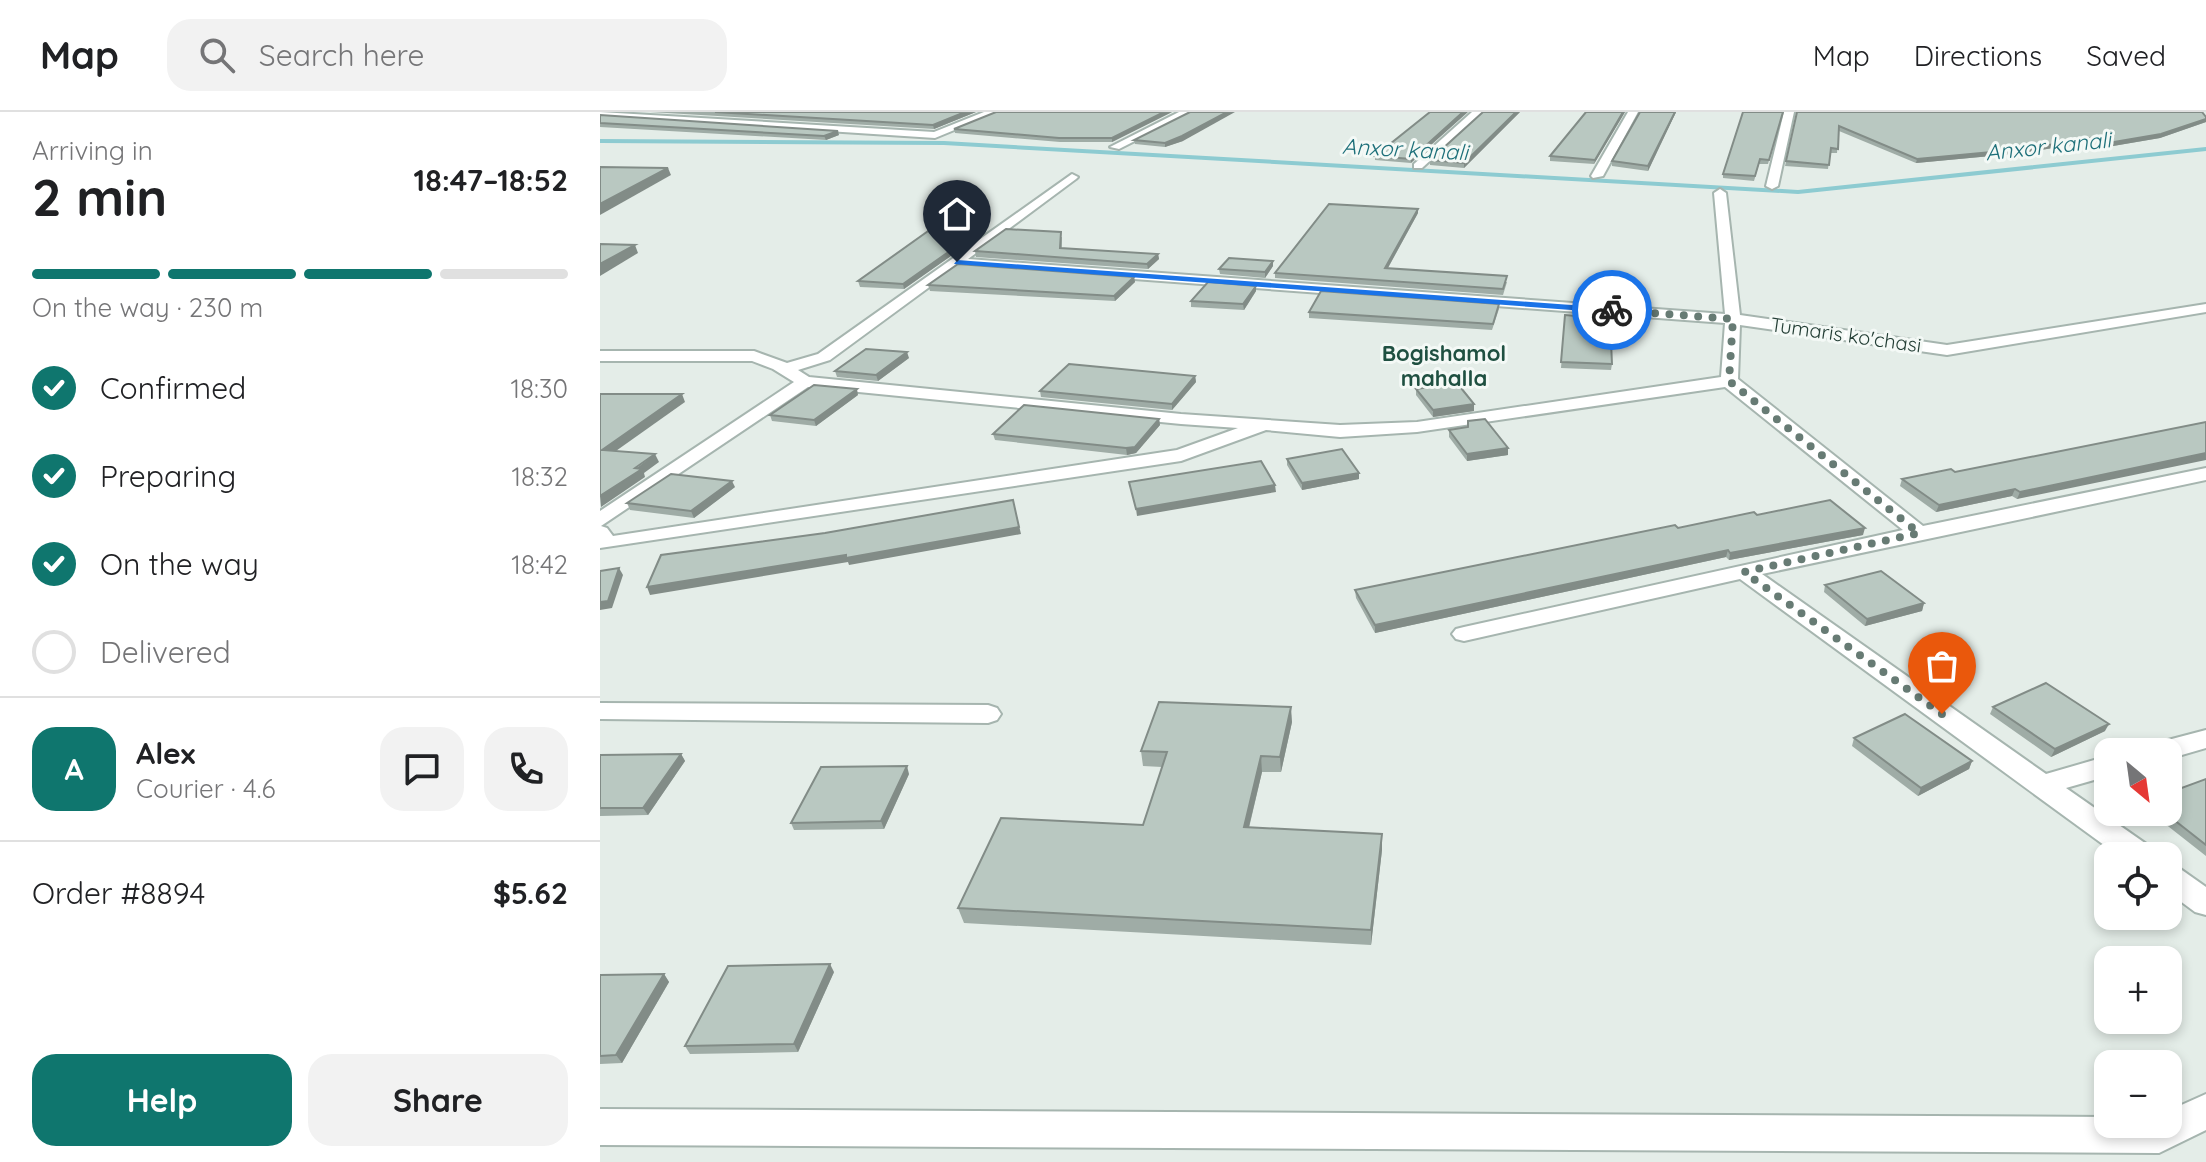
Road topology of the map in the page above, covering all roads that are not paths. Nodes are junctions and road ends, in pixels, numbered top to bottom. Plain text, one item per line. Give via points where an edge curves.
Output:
1 (709, 112) edge
2 (993, 112) edge
3 (1187, 112) edge
4 (1478, 112) edge
5 (1633, 112) edge
6 (1789, 112) edge
7 (600, 113) edge
8 (684, 120) junction
9 (1115, 147) edge
10 (1418, 166) edge
11 (1597, 176) dead end
12 (1072, 177) dead end
13 (1772, 186) dead end
14 (1720, 193) dead end
15 (957, 262) junction
16 (2206, 308) edge
17 (1733, 319) junction
18 (600, 356) edge
19 (784, 369) junction
20 (1729, 381) junction
21 (805, 382) junction
22 (1264, 424) junction
23 (2206, 474) edge
24 (600, 520) edge
25 (600, 532) edge
26 (1919, 533) junction
27 (1744, 572) junction
28 (1464, 634) dead end
29 (600, 711) edge
30 (988, 714) dead end
31 (2206, 739) edge
32 (2182, 746) edge
33 (2094, 770) edge
34 (2041, 785) junction
35 (2121, 842) edge
36 (2182, 886) edge
37 (2206, 903) edge
38 (2206, 1111) edge
39 (600, 1127) edge

1 - 8 street
2 - 8 street via 935,135
3 - 9 street
4 - 10 street
5 - 11 street
6 - 13 street
7 - 8 street
12 - 15 street
14 - 17 street
15 - 17 street, Tumaris ko'chasi
15 - 19 street via 824,357
16 - 17 street, Tumaris ko'chasi via 1947,350
17 - 20 street
18 - 19 street via 754,356
19 - 21 street
20 - 22 street via 1417,427 1340,431
20 - 26 street
21 - 22 street
21 - 24 street
22 - 25 street via 1181,455 606,543
23 - 26 street
26 - 27 street
27 - 28 street
27 - 34 street
29 - 30 street
31 - 32 street
33 - 34 street
34 - 35 street
36 - 37 street
38 - 39 street via 2159,1135

